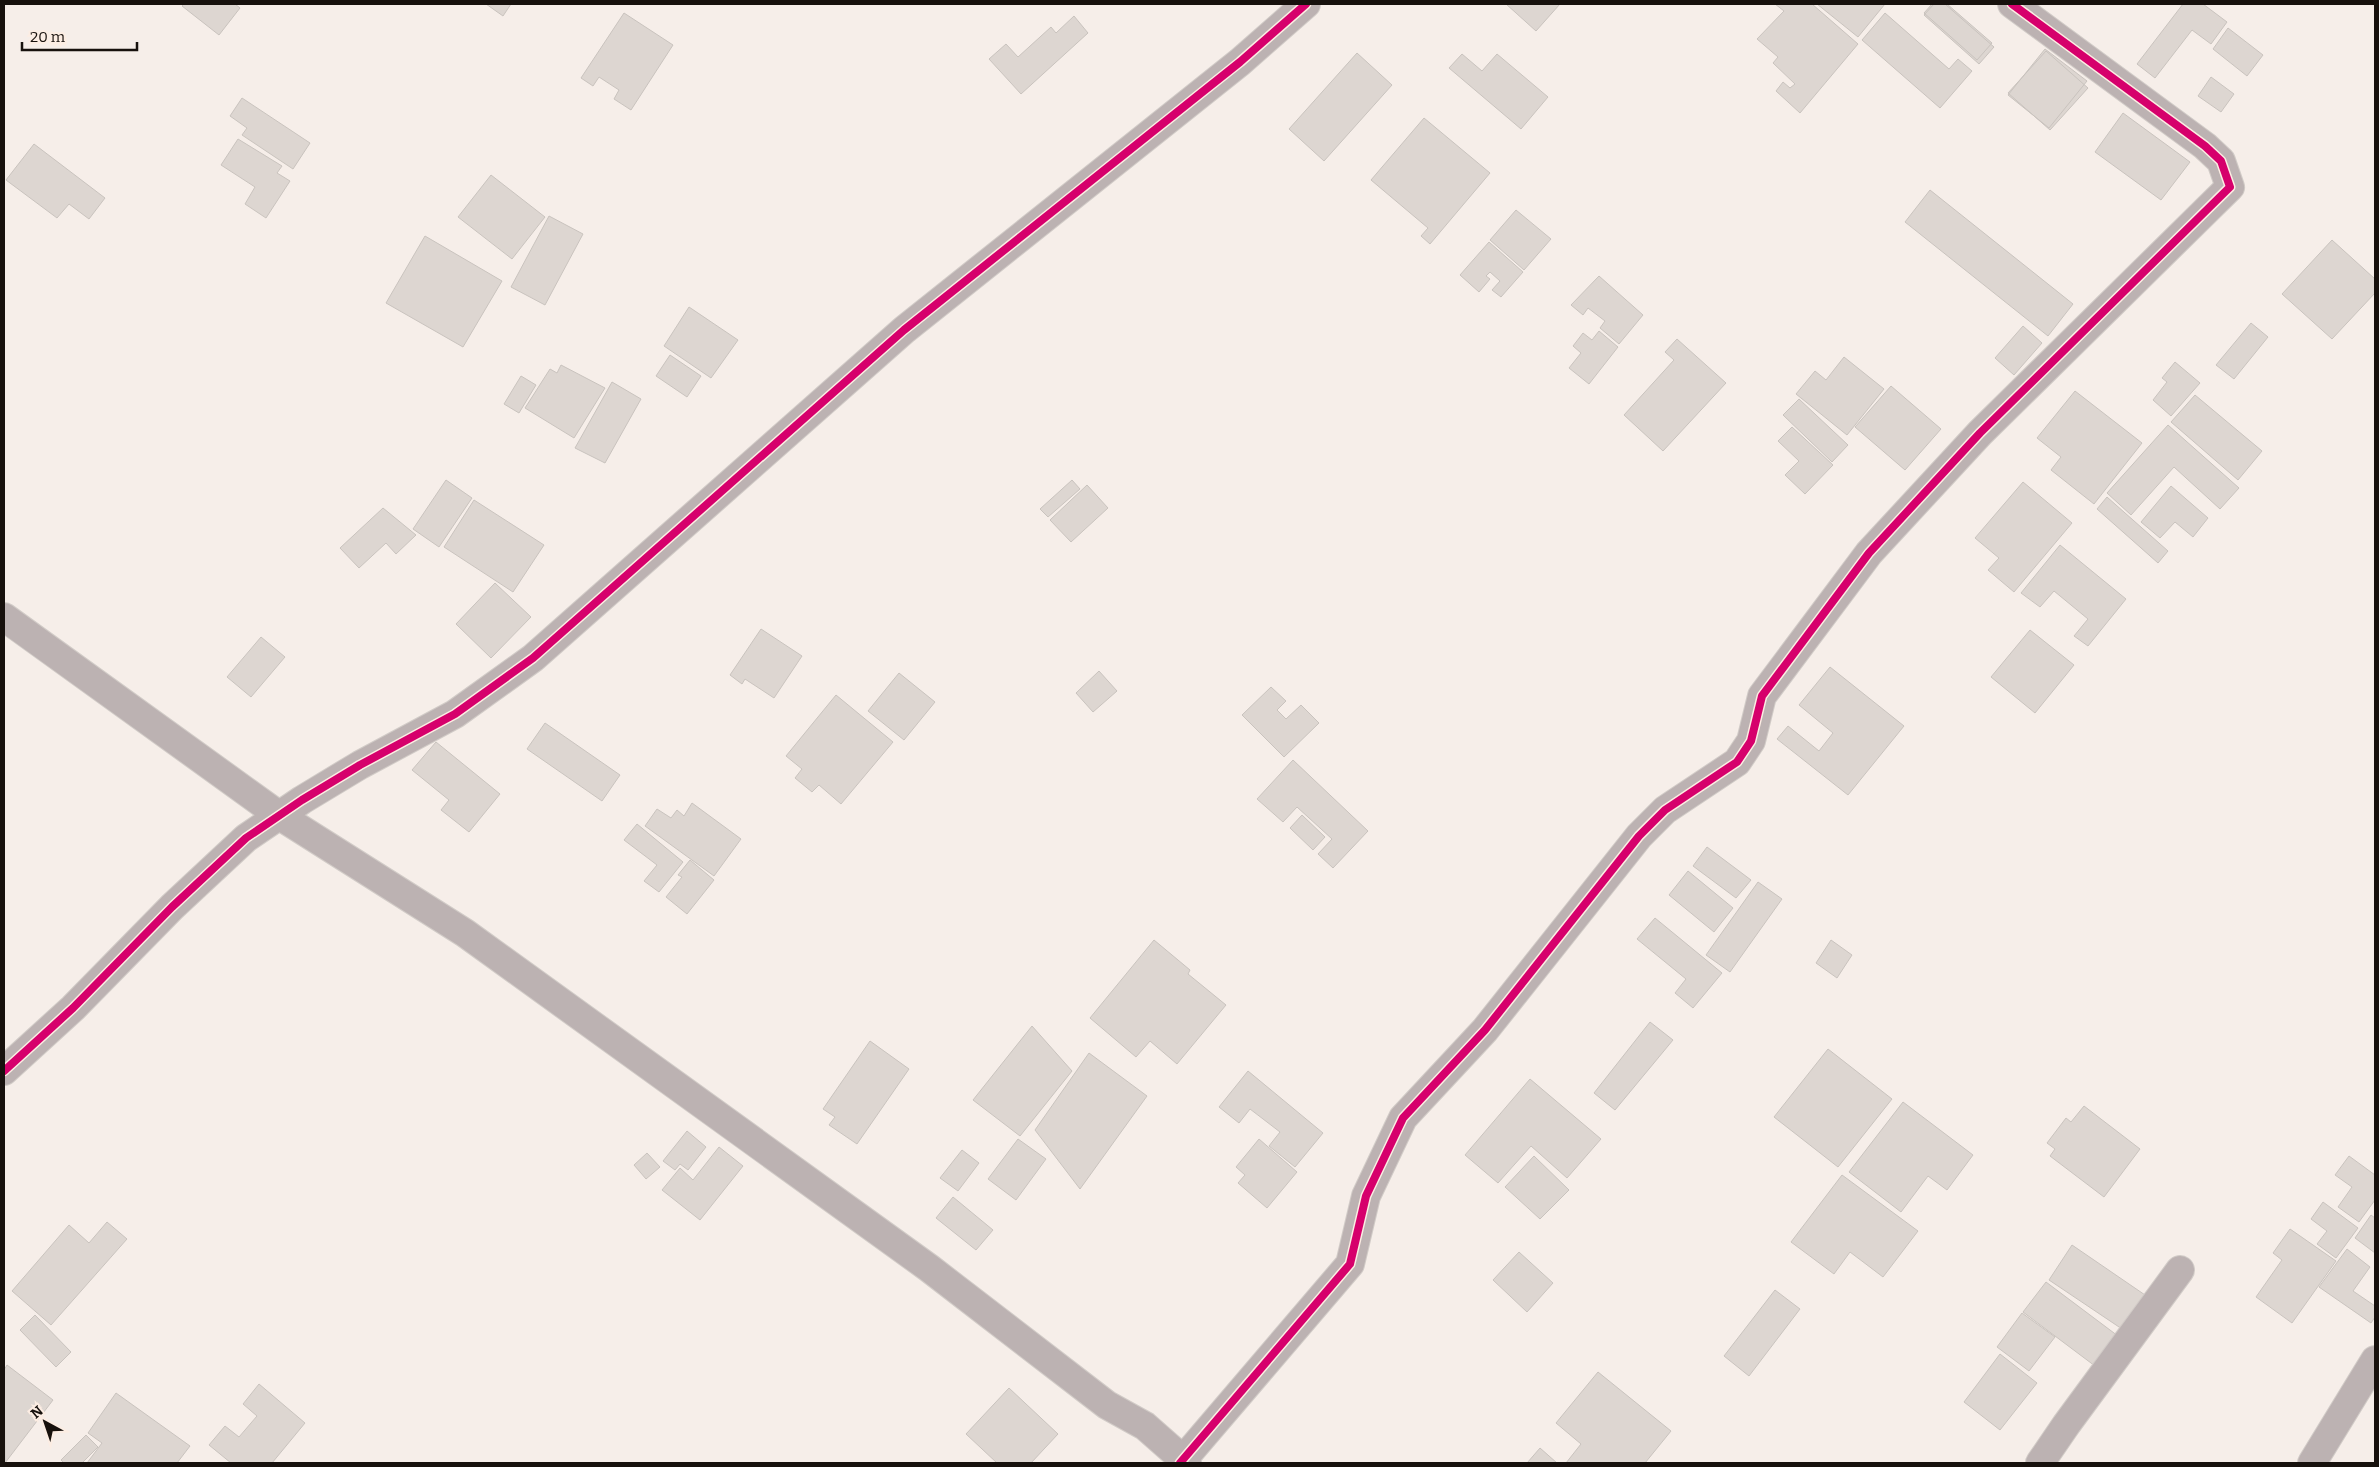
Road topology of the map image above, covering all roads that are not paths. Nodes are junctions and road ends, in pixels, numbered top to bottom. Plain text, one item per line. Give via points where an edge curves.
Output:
1 (1306, 4) edge
2 (2012, 4) edge
3 (4, 617) edge
4 (280, 816) junction
5 (4, 1071) edge
6 (2180, 1270) dead end
7 (2375, 1360) edge
8 (1183, 1462) edge
9 (2040, 1463) edge
10 (2312, 1463) edge

1 - 4 street via 1240,62 904,330 533,658 455,714 360,765
2 - 8 street via 2205,146 2221,161 2230,187 1980,433 1870,553 1762,696 1751,741 1737,762 1665,810 1639,836 1485,1030 1403,1118 1366,1196 1350,1264
3 - 4 street
4 - 5 street via 246,838
4 - 8 street via 465,933 929,1268 1107,1405 1146,1426
6 - 9 street
7 - 10 street

